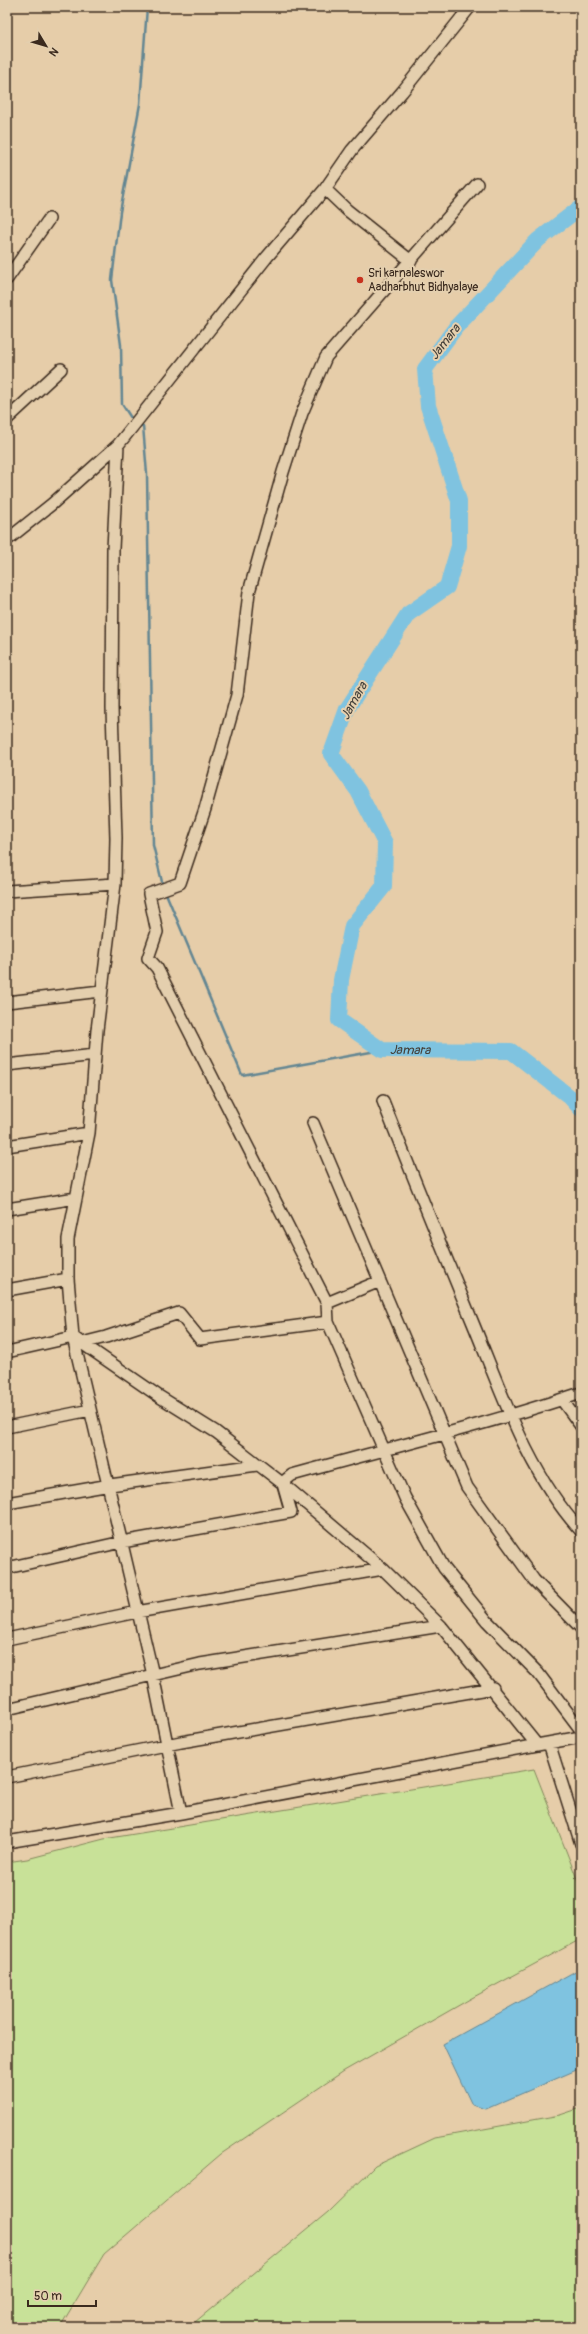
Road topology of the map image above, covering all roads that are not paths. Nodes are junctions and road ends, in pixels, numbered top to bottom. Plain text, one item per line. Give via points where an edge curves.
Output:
1 (470, 7) edge
2 (477, 184) dead end
3 (324, 189) junction
4 (49, 219) dead end
5 (411, 261) junction
6 (7, 279) edge
7 (61, 369) dead end
8 (7, 419) edge
9 (118, 445) junction
10 (7, 540) edge
11 (115, 884) junction
12 (7, 891) edge
13 (102, 991) junction
14 (7, 1002) edge
15 (95, 1055) junction
16 (7, 1065) edge
17 (383, 1101) dead end
18 (313, 1124) dead end
19 (89, 1134) junction
20 (7, 1146) edge
21 (76, 1198) junction
22 (7, 1209) edge
23 (68, 1279) junction
24 (380, 1281) junction
25 (7, 1290) edge
26 (327, 1303) junction
27 (328, 1322) junction
28 (78, 1340) junction
29 (7, 1352) edge
30 (581, 1393) edge
31 (562, 1400) junction
32 (90, 1410) junction
33 (511, 1416) junction
34 (581, 1426) edge
35 (7, 1427) edge
36 (444, 1436) junction
37 (384, 1449) junction
38 (257, 1465) junction
39 (282, 1483) junction
40 (110, 1485) junction
41 (7, 1503) edge
42 (581, 1531) edge
43 (122, 1542) junction
44 (7, 1568) edge
45 (383, 1569) junction
46 (137, 1612) junction
47 (441, 1626) junction
48 (581, 1628) edge
49 (7, 1639) edge
50 (153, 1675) junction
51 (493, 1688) junction
52 (7, 1709) edge
53 (581, 1730) edge
54 (581, 1737) edge
55 (549, 1743) junction
56 (168, 1745) junction
57 (537, 1745) junction
58 (7, 1777) edge
59 (181, 1813) junction
60 (7, 1842) edge
61 (581, 1844) edge

1 - 3 street via 352,150
2 - 5 street
3 - 5 street
3 - 9 street
4 - 6 street
5 - 26 street via 326,357 302,413 249,592 237,695 205,809 180,883 149,894 157,932 148,958 157,968
7 - 8 street
9 - 10 street
9 - 11 street via 113,549
11 - 12 street
11 - 13 street
13 - 14 street
13 - 15 street
15 - 16 street
15 - 19 street
17 - 33 street
18 - 24 street
19 - 20 street
19 - 21 street
21 - 22 street
21 - 23 street via 68,1239
23 - 25 street
23 - 28 street
24 - 26 street
24 - 36 street
26 - 27 street
27 - 28 street via 200,1340 179,1313 106,1338
27 - 37 street
28 - 29 street
28 - 32 street
28 - 38 street via 216,1432
30 - 31 street
31 - 33 street
31 - 34 street
32 - 35 street
32 - 40 street
33 - 36 street
33 - 42 street via 536,1469 566,1515
36 - 37 street
36 - 48 street via 467,1487 534,1580
37 - 39 street via 292,1476
37 - 53 street via 405,1498 444,1568 487,1620 538,1674
38 - 39 street
38 - 40 street
39 - 43 street via 291,1512
39 - 45 street
40 - 41 street
40 - 43 street
43 - 44 street
43 - 46 street
45 - 46 street
45 - 47 street
46 - 49 street
46 - 50 street
47 - 50 street via 200,1664
47 - 51 street
50 - 52 street
50 - 56 street
51 - 56 street
51 - 57 street
54 - 55 street
55 - 57 street
55 - 61 street
56 - 58 street
56 - 59 street
57 - 59 street
59 - 60 street

